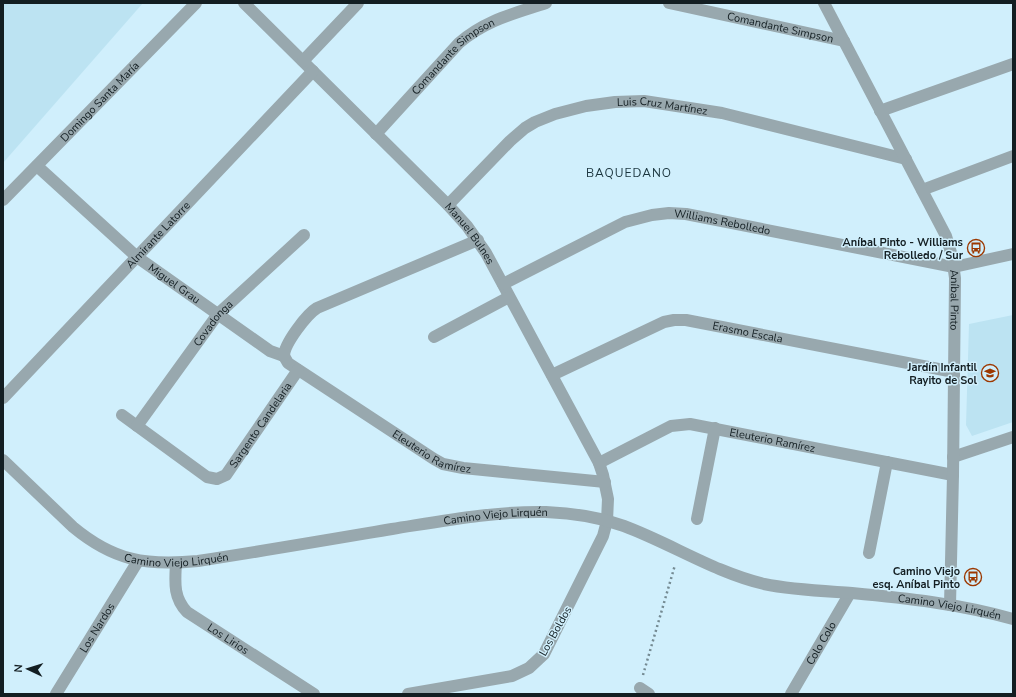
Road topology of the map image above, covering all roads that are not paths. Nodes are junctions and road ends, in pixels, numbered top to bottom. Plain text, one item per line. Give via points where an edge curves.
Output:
1 (196, 3) edge
2 (244, 3) edge
3 (358, 3) edge
4 (546, 3) edge
5 (670, 3) edge
6 (824, 3) edge
7 (844, 41) junction
8 (303, 61) junction
9 (1013, 64) edge
10 (313, 71) junction
11 (880, 110) junction
12 (376, 134) junction
13 (1013, 156) edge
14 (906, 159) junction
15 (37, 166) junction
16 (922, 190) junction
17 (3, 200) edge
18 (448, 205) junction
19 (304, 235) dead end
20 (478, 240) junction
21 (1013, 254) edge
22 (137, 257) junction
23 (954, 267) junction
24 (503, 284) junction
25 (510, 297) junction
26 (218, 314) junction
27 (434, 337) dead end
28 (284, 356) junction
29 (298, 370) junction
30 (954, 372) junction
31 (552, 375) junction
32 (3, 398) edge
33 (122, 415) dead end
34 (137, 426) junction
35 (714, 428) junction
36 (1013, 437) edge
37 (953, 457) junction
38 (3, 460) edge
39 (887, 462) junction
40 (599, 463) junction
41 (953, 475) junction
42 (605, 482) junction
43 (697, 519) dead end
44 (606, 521) junction
45 (869, 553) dead end
46 (138, 561) junction
47 (176, 563) junction
48 (850, 593) junction
49 (950, 604) junction
50 (1013, 619) edge
51 (56, 694) edge
52 (314, 694) edge
53 (408, 694) edge
54 (791, 694) edge

1 - 15 street, Domingo Santa María
2 - 8 street, Manuel Bulnes
3 - 8 street
4 - 12 street, Comandante Simpson via 489,23 470,34
5 - 7 street, Comandante Simpson
6 - 7 street, Aníbal Pinto
7 - 11 street, Aníbal Pinto
8 - 10 street, Manuel Bulnes
9 - 11 street
10 - 12 street, Manuel Bulnes
10 - 22 street, Almirante Latorre
11 - 14 street, Aníbal Pinto
12 - 18 street, Manuel Bulnes
13 - 16 street
14 - 16 street, Aníbal Pinto
14 - 18 street, Luis Cruz Martínez via 722,113 644,101 614,102 586,106 535,122 510,141
15 - 17 street, Domingo Santa María
15 - 22 street, Miguel Grau
16 - 23 street, Aníbal Pinto via 946,236
18 - 20 street, Manuel Bulnes
19 - 26 street, Covadonga
20 - 24 street, Manuel Bulnes
20 - 28 street via 317,308 308,315 287,345
21 - 23 street
22 - 26 street, Miguel Grau
22 - 32 street, Almirante Latorre
23 - 24 street, Williams Rebolledo via 698,216 669,213 625,222
23 - 30 street, Aníbal Pinto
24 - 25 street, Manuel Bulnes
25 - 27 street
25 - 31 street, Manuel Bulnes
26 - 28 street, Miguel Grau via 270,351
26 - 34 street, Covadonga
28 - 29 street, Eleuterio Ramírez via 288,363
29 - 34 street, Sargento Candelaria via 222,478 207,477
29 - 42 street, Eleuterio Ramírez via 443,464
30 - 31 street, Erasmo Escala via 686,320 674,320 655,326
30 - 37 street, Aníbal Pinto
31 - 40 street, Manuel Bulnes
33 - 34 street, Sargento Candelaria
35 - 39 street, Eleuterio Ramírez
35 - 40 street, Eleuterio Ramírez via 690,424 671,426
35 - 43 street
36 - 37 street
37 - 41 street, Aníbal Pinto
38 - 46 street, Camino Viejo Lirquén via 85,537 113,553
39 - 41 street, Eleuterio Ramírez
39 - 45 street
40 - 42 street, Manuel Bulnes
41 - 49 street, Aníbal Pinto
42 - 44 street, Manuel Bulnes via 608,499
44 - 47 street, Camino Viejo Lirquén via 548,512 486,515
44 - 48 street, Camino Viejo Lirquén via 724,571 765,584
44 - 53 street, Los Boldos via 597,549 550,645 537,662 512,676
46 - 47 street, Camino Viejo Lirquén
46 - 51 street, Los Nardos
47 - 52 street, Los Lirios via 176,594 187,612
48 - 49 street, Camino Viejo Lirquén
48 - 54 street, Colo Colo
49 - 50 street, Camino Viejo Lirquén

